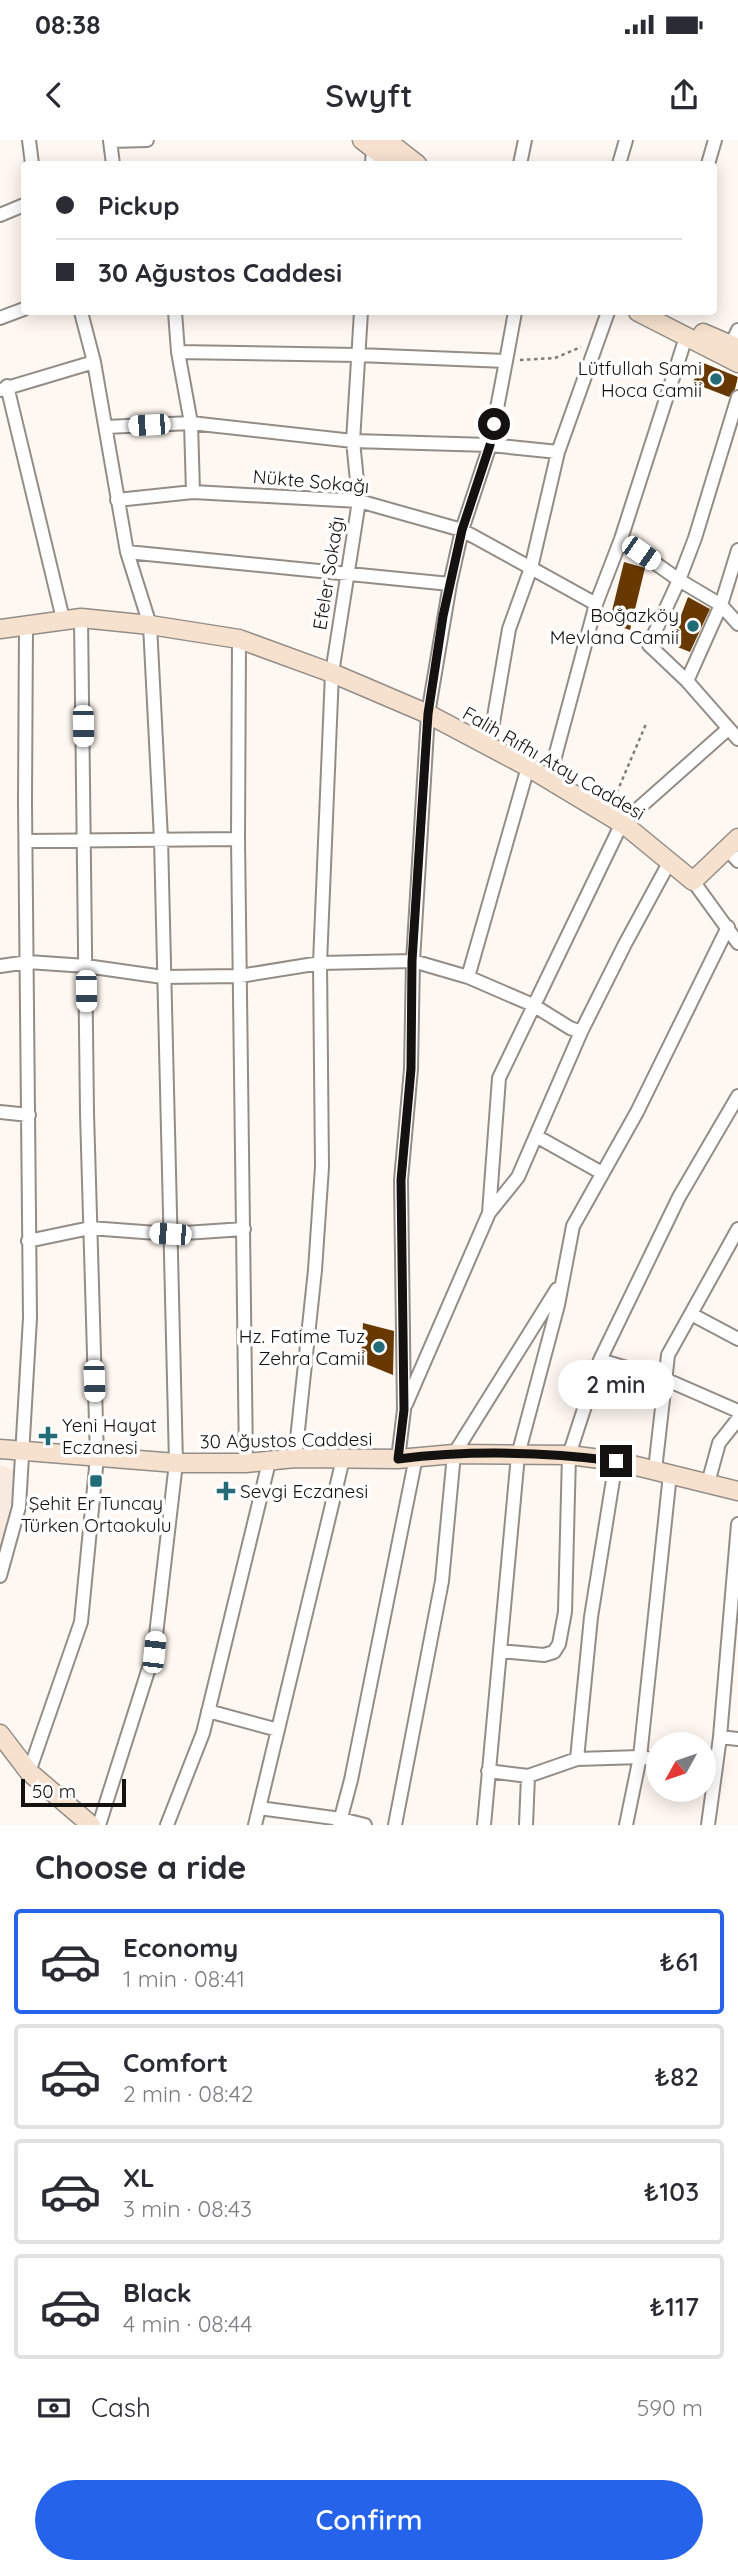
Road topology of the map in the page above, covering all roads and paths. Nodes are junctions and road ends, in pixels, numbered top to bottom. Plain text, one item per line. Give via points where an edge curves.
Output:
1 (29, 140) edge
2 (147, 140) edge
3 (525, 140) edge
4 (626, 140) edge
5 (715, 140) edge
6 (110, 141) edge
7 (373, 148) edge
8 (32, 161) edge
9 (113, 161) edge
10 (389, 161) edge
11 (409, 161) edge
12 (521, 161) edge
13 (620, 161) edge
14 (709, 161) edge
15 (21, 206) edge
16 (0, 215) edge
17 (21, 310) edge
18 (82, 315) edge
19 (175, 315) edge
20 (361, 315) edge
21 (514, 315) edge
22 (607, 315) edge
23 (644, 315) edge
24 (666, 315) edge
25 (0, 318) edge
26 (686, 337) junction
27 (598, 340) junction
28 (736, 341) edge
29 (178, 352) junction
30 (358, 355) junction
31 (506, 361) junction
32 (94, 362) junction
33 (738, 363) edge
34 (4, 388) edge
35 (738, 397) edge
36 (191, 423) junction
37 (106, 427) junction
38 (354, 441) junction
39 (490, 445) junction
40 (558, 452) junction
41 (193, 492) junction
42 (117, 500) junction
43 (359, 501) junction
44 (462, 530) junction
45 (621, 539) junction
46 (738, 550) edge
47 (127, 552) junction
48 (531, 568) junction
49 (348, 574) junction
50 (679, 580) junction
51 (450, 584) junction
52 (596, 604) junction
53 (721, 605) junction
54 (72, 619) junction
55 (738, 624) edge
56 (26, 625) junction
57 (150, 625) junction
58 (0, 629) edge
59 (239, 639) junction
60 (332, 673) junction
61 (687, 681) junction
62 (428, 714) junction
63 (646, 724) dead end
64 (728, 729) junction
65 (738, 739) edge
66 (489, 746) junction
67 (528, 767) junction
68 (549, 779) junction
69 (615, 819) junction
70 (85, 839) junction
71 (161, 839) junction
72 (238, 839) junction
73 (26, 841) junction
74 (734, 849) edge
75 (670, 861) junction
76 (693, 881) junction
77 (728, 927) junction
78 (738, 943) edge
79 (412, 961) junction
80 (28, 962) junction
81 (320, 963) junction
82 (0, 965) edge
83 (86, 966) junction
84 (240, 976) junction
85 (163, 977) junction
86 (468, 977) junction
87 (533, 1005) junction
88 (582, 1032) junction
89 (738, 1096) edge
90 (0, 1112) edge
91 (29, 1115) junction
92 (536, 1136) junction
93 (603, 1172) junction
94 (489, 1213) junction
95 (90, 1228) junction
96 (244, 1229) junction
97 (738, 1229) edge
98 (170, 1234) junction
99 (28, 1241) junction
100 (560, 1284) junction
101 (691, 1314) junction
102 (738, 1338) edge
103 (600, 1360) junction
104 (667, 1380) junction
105 (404, 1410) junction
106 (738, 1412) edge
107 (738, 1419) edge
108 (0, 1449) edge
109 (24, 1452) junction
110 (454, 1454) junction
111 (517, 1455) junction
112 (569, 1455) junction
113 (97, 1457) junction
114 (295, 1458) junction
115 (407, 1458) junction
116 (343, 1459) junction
117 (616, 1461) junction
118 (269, 1462) junction
119 (176, 1463) junction
120 (246, 1463) junction
121 (663, 1472) junction
122 (708, 1483) junction
123 (738, 1491) edge
124 (738, 1524) edge
125 (0, 1576) edge
126 (500, 1651) junction
127 (208, 1711) junction
128 (278, 1730) junction
129 (0, 1734) edge
130 (720, 1737) junction
131 (738, 1739) edge
132 (716, 1749) edge
133 (640, 1757) junction
134 (646, 1758) edge
135 (577, 1759) junction
136 (488, 1771) junction
137 (29, 1772) junction
138 (528, 1776) junction
139 (709, 1802) edge
140 (259, 1808) junction
141 (340, 1822) edge
142 (91, 1825) edge
143 (99, 1825) edge
144 (167, 1825) edge
145 (255, 1825) edge
146 (365, 1825) edge
147 (396, 1825) edge
148 (484, 1825) edge
149 (526, 1825) edge
150 (626, 1825) edge
151 (708, 1825) edge

1 - 8 street
2 - 6 street
3 - 12 street
4 - 13 street
5 - 14 street
6 - 9 street
7 - 10 main road
7 - 11 main road
15 - 16 street
17 - 25 street
18 - 32 street
19 - 29 street
20 - 30 street, Efeler Sokağı
21 - 31 street
22 - 27 street
23 - 26 main road
24 - 28 main road
26 - 33 main road
26 - 45 street
27 - 31 path via 555,358
27 - 40 street
29 - 30 street
29 - 36 street
30 - 31 street
30 - 38 street, Efeler Sokağı
31 - 39 street
32 - 34 street
32 - 37 street
34 - 54 street
35 - 50 street
36 - 37 street
36 - 38 street
36 - 41 street
37 - 42 street
38 - 39 street
38 - 43 street, Efeler Sokağı
39 - 40 street
39 - 44 street
40 - 48 street
41 - 42 street, Nükte Sokağı
41 - 43 street, Nükte Sokağı
42 - 47 street
43 - 44 street, Nükte Sokağı
43 - 49 street, Efeler Sokağı
44 - 48 street, Nükte Sokağı
44 - 51 street
45 - 50 street
45 - 52 street
46 - 53 street
47 - 49 street
47 - 57 street
48 - 52 street, Nükte Sokağı
48 - 66 street via 509,629
49 - 51 street
49 - 60 street, Efeler Sokağı
50 - 53 street
50 - 61 street via 649,645
51 - 62 street
52 - 68 street
53 - 55 street
53 - 61 street
54 - 56 main road, Falih Rıfhı Atay Caddesi
54 - 57 main road, Falih Rıfhı Atay Caddesi
54 - 70 street
56 - 58 main road, Falih Rıfhı Atay Caddesi
56 - 73 street
57 - 59 main road, Falih Rıfhı Atay Caddesi
57 - 71 street
59 - 60 main road, Falih Rıfhı Atay Caddesi
59 - 72 street
60 - 62 main road, Falih Rıfhı Atay Caddesi
60 - 81 street, Efeler Sokağı
61 - 64 street
62 - 66 main road, Falih Rıfhı Atay Caddesi
62 - 79 street
63 - 69 path
64 - 65 street
64 - 69 street
66 - 67 main road, Falih Rıfhı Atay Caddesi
67 - 68 main road, Falih Rıfhı Atay Caddesi
67 - 86 street
68 - 69 main road, Falih Rıfhı Atay Caddesi
69 - 75 main road, Falih Rıfhı Atay Caddesi
69 - 87 street
70 - 71 street
70 - 73 street
70 - 83 street
71 - 72 street
71 - 85 street
72 - 84 street
73 - 80 street
74 - 76 main road
75 - 76 main road, Falih Rıfhı Atay Caddesi
75 - 88 street
76 - 77 street
77 - 78 street
77 - 93 street
79 - 81 street
79 - 86 street
79 - 105 street via 411,1069 401,1180
80 - 82 street
80 - 83 street
80 - 91 street
81 - 84 street
81 - 114 street, Efeler Sokağı via 322,1167
83 - 85 street
83 - 95 street
84 - 85 street
84 - 96 street
85 - 98 street
86 - 87 street
87 - 88 street
87 - 94 street via 499,1078
88 - 92 street
89 - 103 street via 679,1197
90 - 91 street
91 - 99 street
92 - 93 street
92 - 94 street via 518,1177
93 - 100 street via 573,1226
94 - 105 street
95 - 98 street
95 - 99 street
95 - 113 street
96 - 98 street
96 - 120 street
97 - 101 street
98 - 119 street
99 - 109 street
100 - 110 street
100 - 111 street
101 - 102 street
101 - 104 street via 668,1355
103 - 104 street
103 - 112 street
104 - 106 street
104 - 121 street
105 - 115 street
107 - 122 street via 719,1443
108 - 109 main road, 30 Ağustos Caddesi
109 - 113 main road, 30 Ağustos Caddesi
109 - 125 street via 19,1507
110 - 111 main road, 30 Ağustos Caddesi
110 - 115 main road, 30 Ağustos Caddesi
110 - 147 street via 442,1581
111 - 112 main road, 30 Ağustos Caddesi
111 - 126 street
112 - 117 main road, 30 Ağustos Caddesi
112 - 126 street via 565,1612 559,1644 544,1655
113 - 119 main road, 30 Ağustos Caddesi
113 - 137 street via 80,1622
114 - 116 main road, 30 Ağustos Caddesi
114 - 118 main road, 30 Ağustos Caddesi
115 - 116 main road, 30 Ağustos Caddesi
115 - 141 street via 352,1780
116 - 128 street
117 - 121 main road, 30 Ağustos Caddesi
117 - 135 street via 591,1616
118 - 120 main road, 30 Ağustos Caddesi
118 - 127 street
119 - 120 main road, 30 Ağustos Caddesi
119 - 143 street via 154,1652
121 - 122 main road, 30 Ağustos Caddesi
121 - 133 street
122 - 123 main road, 30 Ağustos Caddesi
124 - 130 street
126 - 136 street
127 - 128 street
127 - 144 street
128 - 140 street
129 - 137 main road
130 - 131 street
130 - 132 street
133 - 134 street
133 - 135 street
133 - 150 street
135 - 138 street
136 - 138 street
136 - 148 street
137 - 142 main road
138 - 149 street
139 - 151 street
140 - 141 street
140 - 145 street
141 - 146 street

